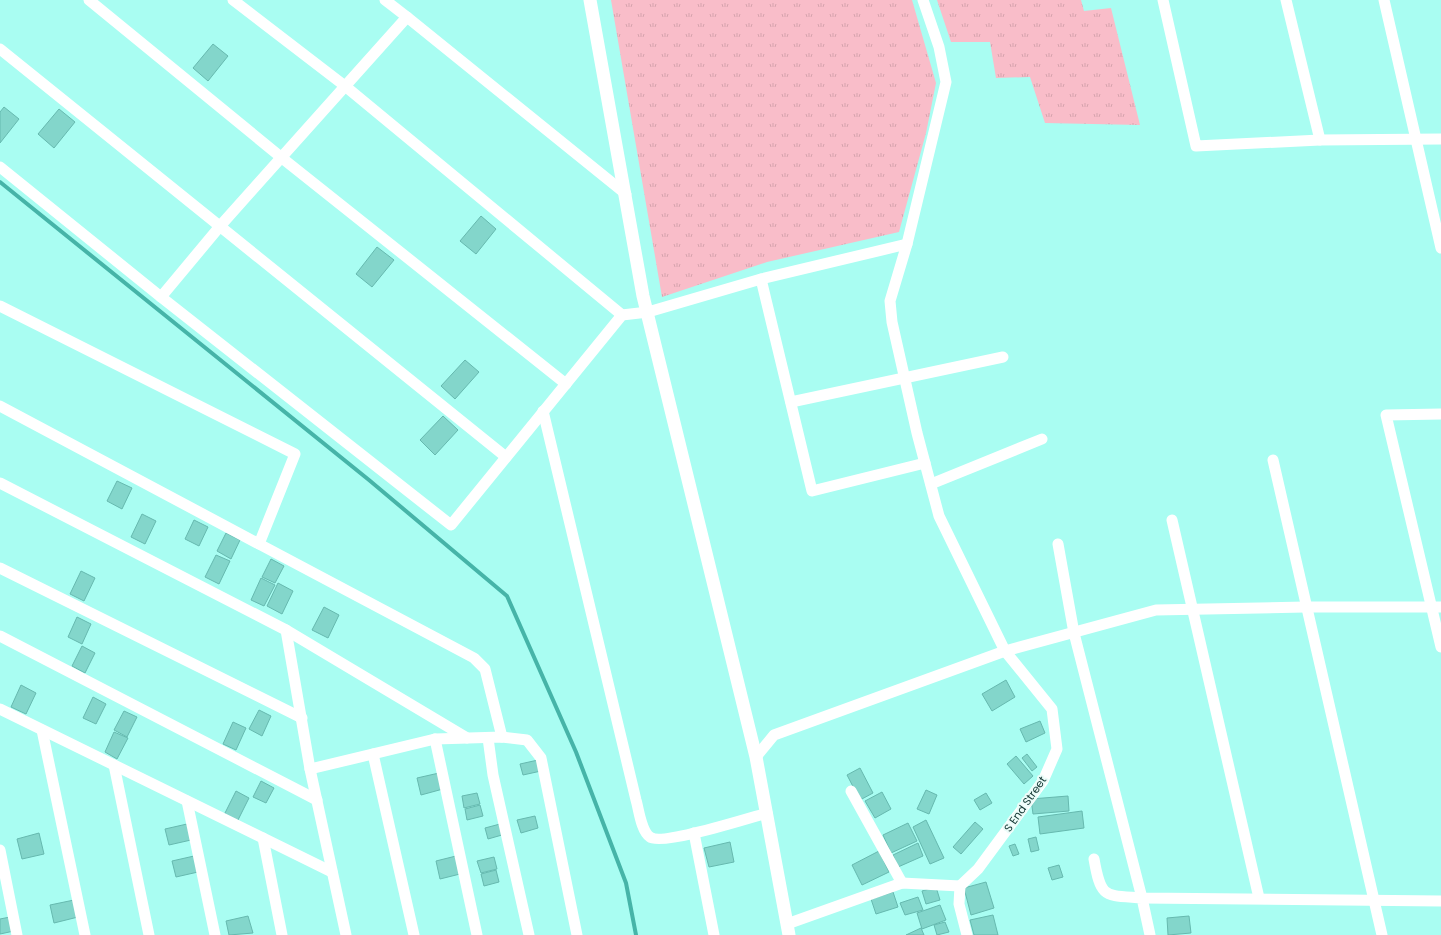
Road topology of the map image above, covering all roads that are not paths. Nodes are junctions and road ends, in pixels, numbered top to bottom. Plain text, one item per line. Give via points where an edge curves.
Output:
1 (89, 0) edge
2 (233, 0) edge
3 (385, 0) edge
4 (590, 0) edge
5 (923, 0) edge
6 (1163, 0) edge
7 (1286, 0) edge
8 (1384, 0) edge
9 (407, 17) junction
10 (0, 49) edge
11 (345, 86) junction
12 (1441, 139) edge
13 (1320, 140) junction
14 (1416, 140) junction
15 (282, 158) junction
16 (0, 167) edge
17 (626, 194) junction
18 (221, 226) junction
19 (907, 244) junction
20 (1441, 248) edge
21 (761, 279) junction
22 (161, 297) junction
23 (0, 306) edge
24 (648, 312) junction
25 (622, 315) junction
26 (1003, 357) dead end
27 (905, 378) junction
28 (566, 384) junction
29 (791, 402) junction
30 (0, 406) edge
31 (543, 411) junction
32 (1441, 414) edge
33 (1042, 439) dead end
34 (506, 457) junction
35 (1273, 460) dead end
36 (925, 463) junction
37 (0, 484) edge
38 (930, 484) junction
39 (1172, 520) dead end
40 (259, 544) junction
41 (1058, 544) dead end
42 (0, 568) edge
43 (1305, 607) junction
44 (1436, 607) edge
45 (1192, 610) junction
46 (286, 630) junction
47 (1074, 633) junction
48 (0, 636) edge
49 (1441, 647) edge
50 (1005, 651) junction
51 (0, 709) edge
52 (302, 718) junction
53 (42, 730) junction
54 (502, 737) junction
55 (467, 738) junction
56 (488, 738) junction
57 (435, 739) junction
58 (373, 754) junction
59 (756, 757) junction
60 (114, 765) junction
61 (310, 769) junction
62 (851, 791) dead end
63 (317, 800) junction
64 (187, 801) junction
65 (766, 813) junction
66 (694, 833) junction
67 (263, 838) junction
68 (0, 850) edge
69 (1094, 859) dead end
70 (332, 872) junction
71 (902, 883) junction
72 (960, 886) junction
73 (1142, 898) junction
74 (1259, 898) junction
75 (1374, 901) junction
76 (1441, 901) edge
77 (788, 930) edge
78 (17, 935) edge
79 (85, 935) edge
80 (148, 935) edge
81 (215, 935) edge
82 (282, 935) edge
83 (346, 935) edge
84 (414, 935) edge
85 (477, 935) edge
86 (529, 935) edge
87 (578, 935) edge
88 (714, 935) edge
89 (967, 935) edge
90 (1150, 935) edge
91 (1382, 935) edge

1 - 15 street
2 - 11 street
3 - 9 street
4 - 17 street
5 - 19 street, S End Street via 939,47 946,82
6 - 13 street via 1196,146
7 - 13 street
8 - 14 street
9 - 11 street
9 - 17 street
10 - 18 street
11 - 15 street
11 - 25 street
12 - 14 street
13 - 14 street
14 - 20 street
15 - 18 street
15 - 28 street
16 - 22 street
17 - 24 street
18 - 22 street
18 - 34 street
19 - 21 street
19 - 27 street, S End Street via 890,301 892,322
21 - 24 street
21 - 29 street
22 - 34 street via 451,525
23 - 40 street via 295,454
24 - 25 street
24 - 59 street
25 - 28 street
26 - 27 street
27 - 29 street
27 - 36 street, S End Street
28 - 31 street
29 - 36 street via 812,491
30 - 40 street
31 - 34 street
31 - 66 street via 646,833 650,838 657,840
32 - 44 street via 1386,415
33 - 38 street
35 - 43 street
36 - 38 street, S End Street
37 - 46 street
38 - 50 street, S End Street via 939,516
39 - 45 street
40 - 54 street via 474,658 485,670
41 - 47 street
42 - 52 street
43 - 44 street
43 - 45 street
43 - 75 street
44 - 49 street
45 - 47 street via 1156,610
45 - 74 street
46 - 52 street
46 - 55 street
47 - 50 street
47 - 73 street
48 - 63 street
50 - 59 street via 774,735
50 - 72 street, S End Street via 1052,709 1057,750 1043,781 978,869
51 - 53 street
52 - 61 street
53 - 60 street
53 - 79 street
54 - 56 street
54 - 87 street via 527,740 541,758
55 - 56 street
55 - 57 street
56 - 86 street via 493,775
57 - 58 street
57 - 85 street
58 - 61 street
58 - 84 street
59 - 65 street
60 - 64 street
60 - 80 street
61 - 63 street
62 - 71 street
63 - 70 street
64 - 67 street
64 - 81 street
65 - 66 street
65 - 77 street
66 - 88 street
67 - 70 street
67 - 82 street
68 - 78 street
69 - 73 street via 1098,881 1110,896
70 - 83 street
71 - 72 street
71 - 77 street
72 - 89 street via 959,904
73 - 74 street
73 - 90 street
74 - 75 street
75 - 76 street
75 - 91 street

